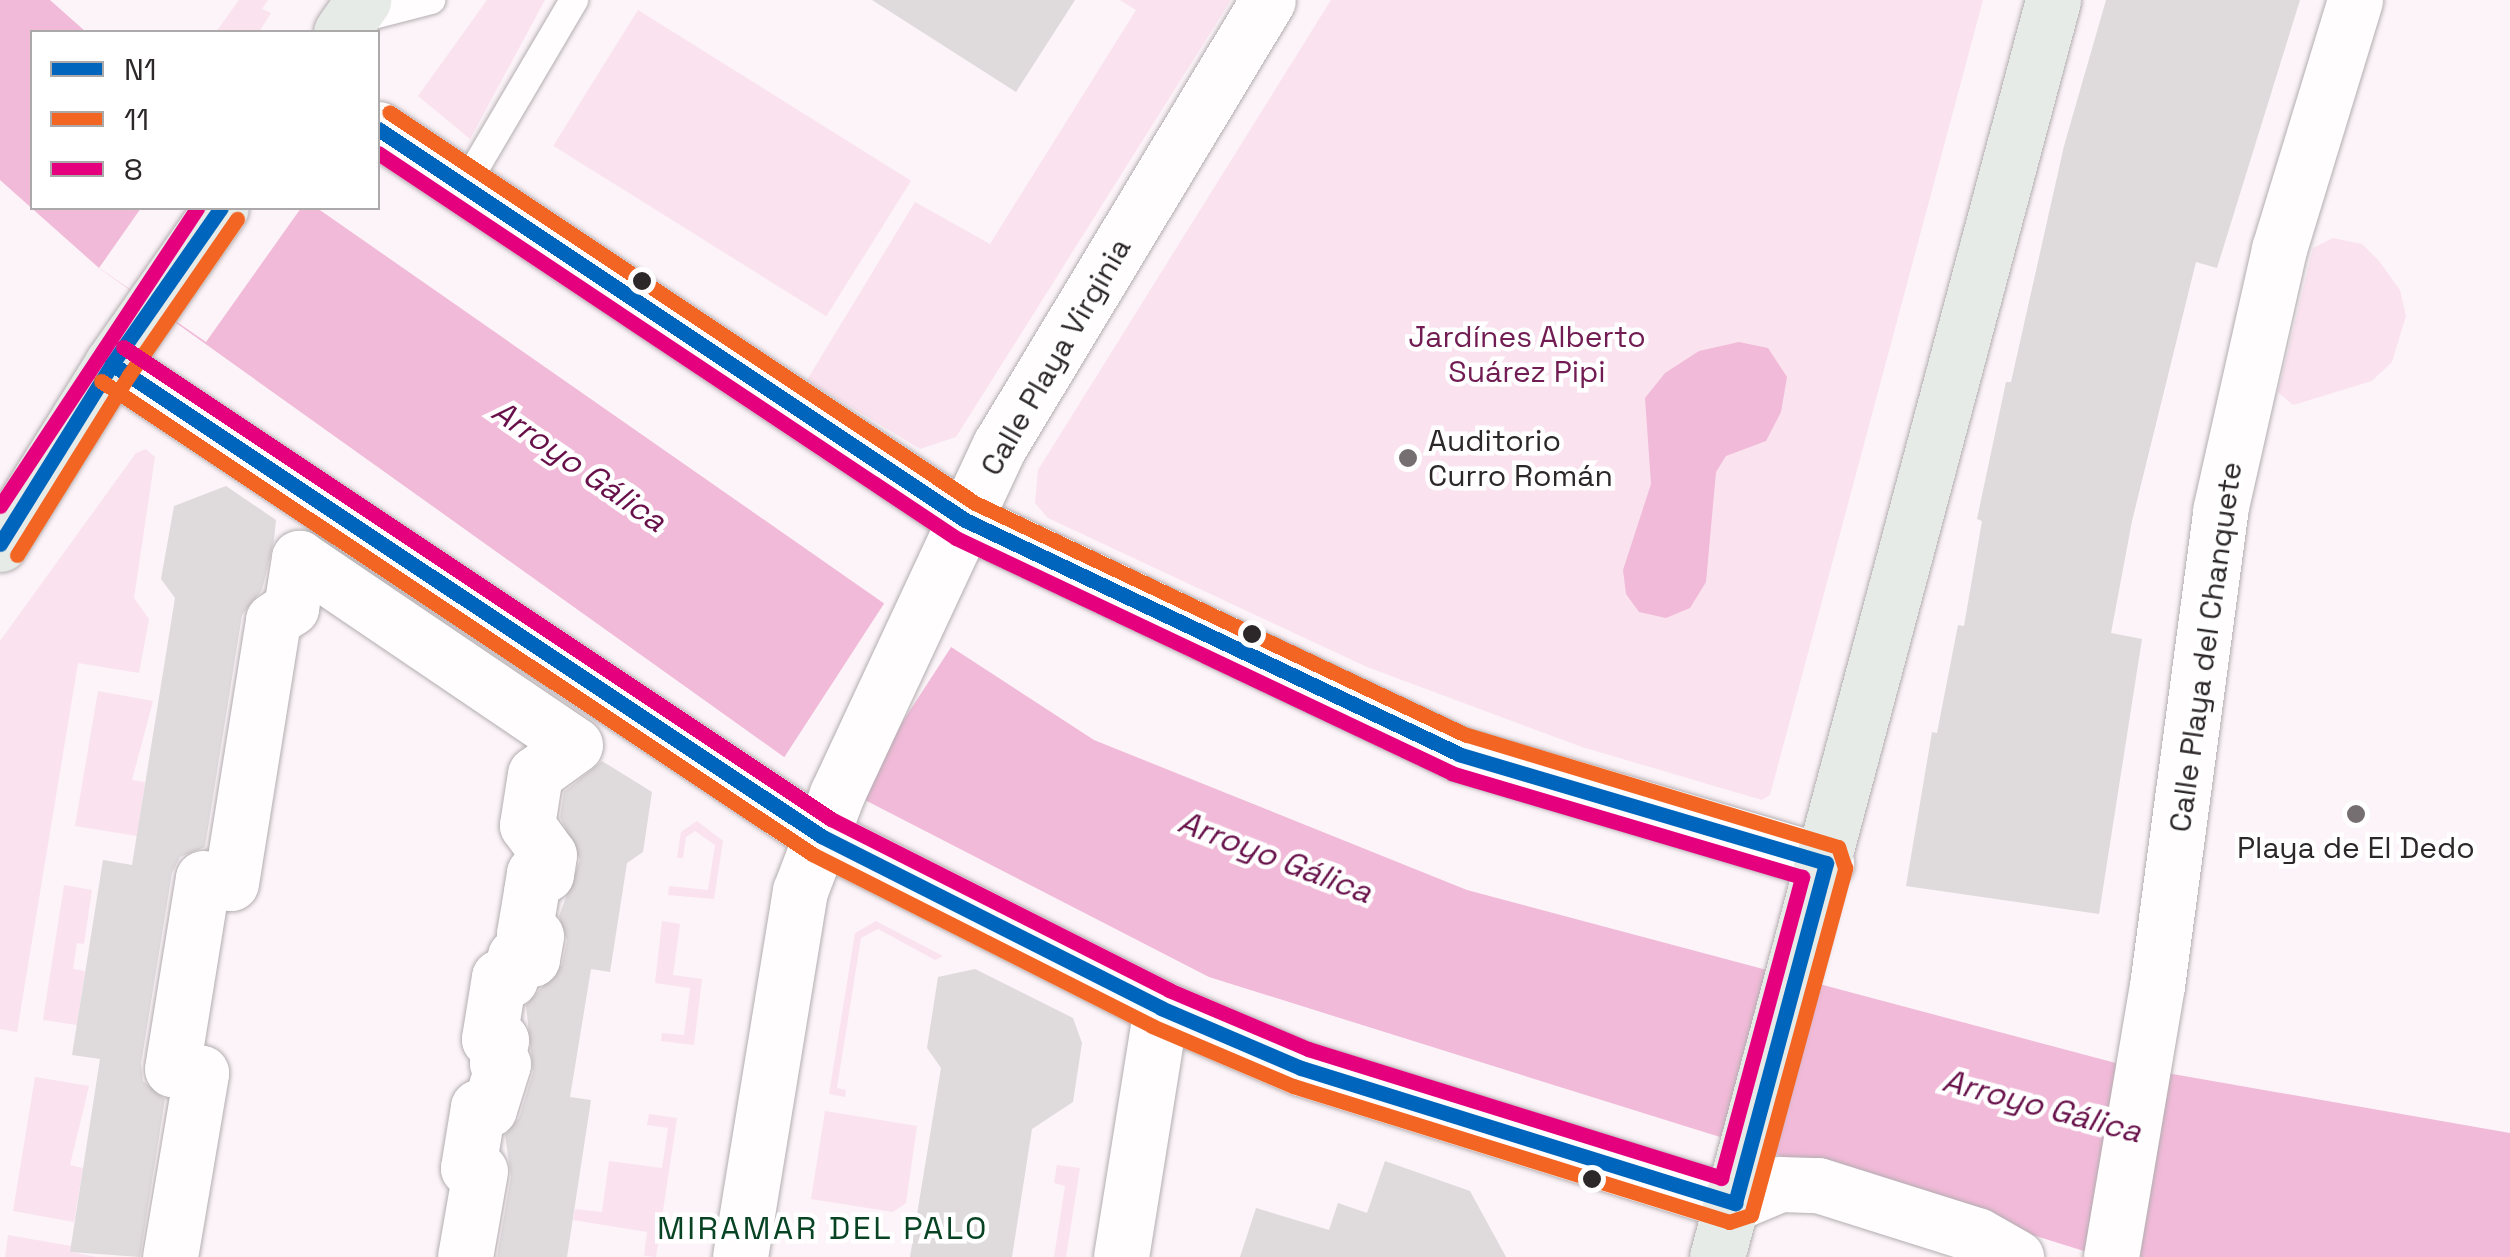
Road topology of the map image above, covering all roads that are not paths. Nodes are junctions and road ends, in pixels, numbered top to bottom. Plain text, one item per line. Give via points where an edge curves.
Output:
1 (431, 0) edge
2 (574, 0) edge
3 (1268, 0) edge
4 (2053, 0) edge
5 (2355, 0) edge
6 (350, 18) edge
7 (380, 130) edge
8 (464, 187) junction
9 (220, 210) edge
10 (112, 364) junction
11 (966, 520) junction
12 (0, 544) edge
13 (826, 823) junction
14 (1826, 863) junction
15 (1160, 1008) junction
16 (1735, 1203) junction
17 (170, 1257) edge
18 (465, 1257) edge
19 (740, 1257) edge
20 (1121, 1257) edge
21 (1717, 1257) edge
22 (2016, 1257) edge
23 (2111, 1257) edge

1 - 6 lane
2 - 8 lane
3 - 11 street, Calle Playa Virginia via 1000,445
4 - 14 main road
5 - 23 street, Calle Playa del Chanquete via 2279,249 2220,510 2176,852
7 - 8 street
8 - 11 street
9 - 10 main road
10 - 12 main road
10 - 13 street
11 - 13 street, Calle Playa Virginia
11 - 14 street via 1459,754
13 - 15 street
13 - 19 street, Calle Playa Virginia via 800,891
14 - 16 main road
15 - 16 street via 1301,1068
15 - 20 street
16 - 21 main road
16 - 22 street via 1780,1184 1818,1185 1977,1235
17 - 18 street via 200,1073 172,1069 203,878 231,882 273,620 290,608 299,558 575,745 535,774 527,824 549,855 546,874 534,873 524,934 536,936 532,959 515,956 510,979 499,977 489,1039 500,1040 502,1064 490,1109 478,1107 468,1168 480,1170

